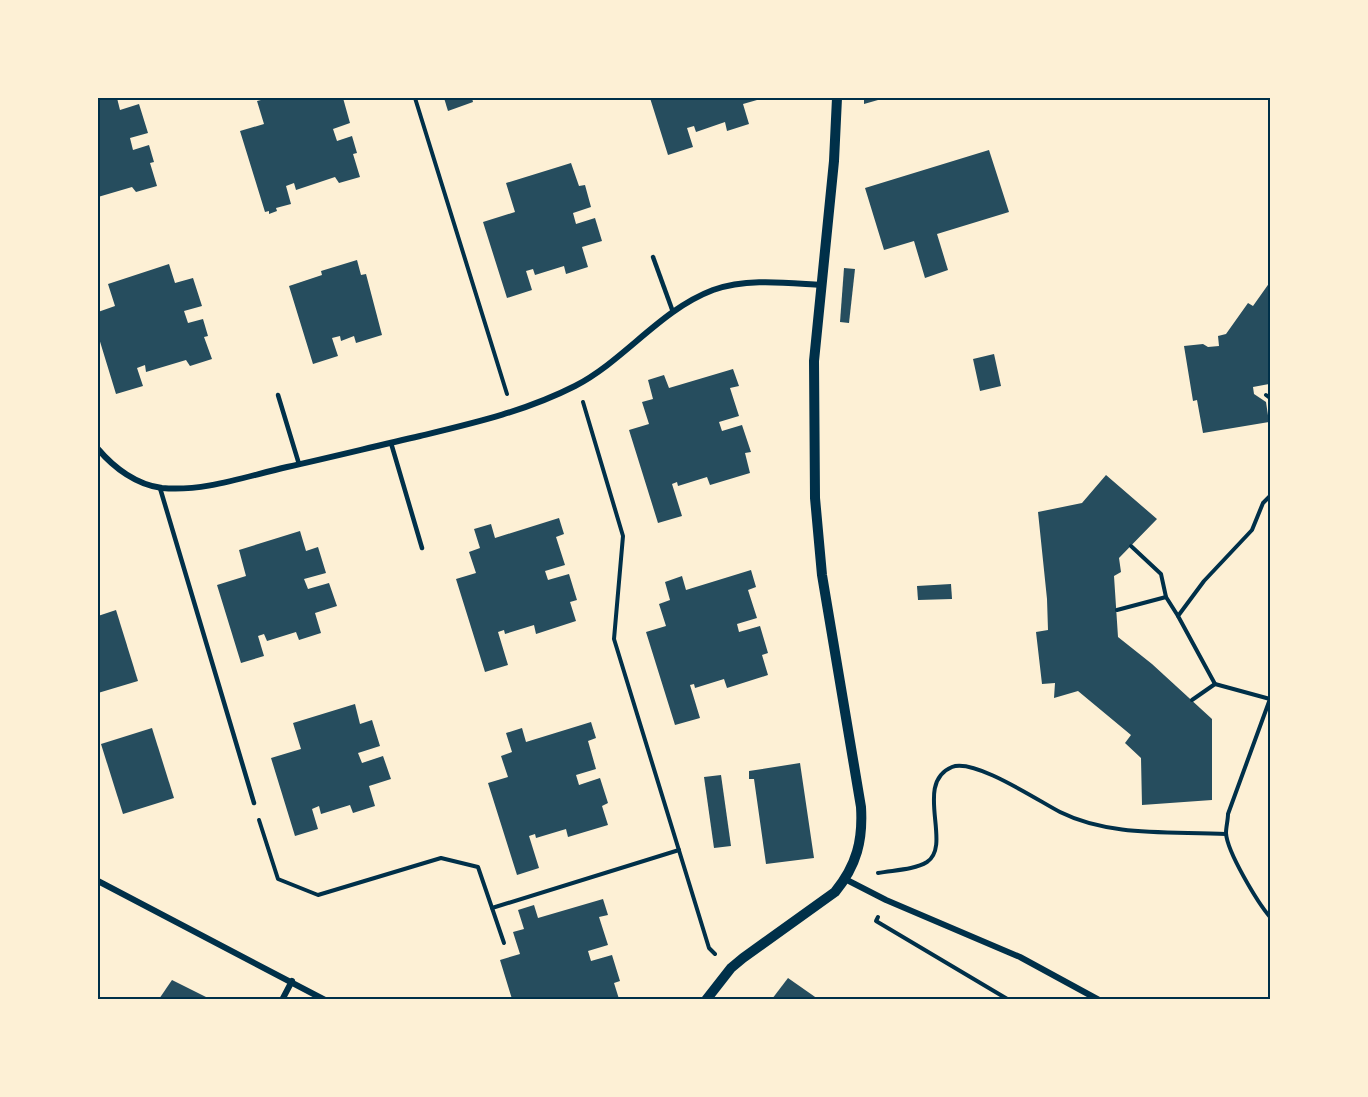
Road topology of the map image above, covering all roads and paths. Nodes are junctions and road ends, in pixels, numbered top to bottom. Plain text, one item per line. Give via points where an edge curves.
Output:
1 (416, 98) edge
2 (837, 98) edge
3 (653, 257) dead end
4 (821, 285) junction
5 (673, 312) junction
6 (578, 384) junction
7 (278, 395) dead end
8 (513, 412) junction
9 (391, 443) junction
10 (98, 449) edge
11 (299, 464) junction
12 (160, 488) junction
13 (1270, 496) edge
14 (1131, 546) dead end
15 (422, 548) dead end
16 (1166, 597) junction
17 (1117, 610) dead end
18 (1178, 616) junction
19 (1215, 684) junction
20 (1270, 699) edge
21 (1192, 700) dead end
22 (254, 803) joint
23 (1226, 834) junction
24 (679, 850) junction
25 (845, 879) junction
26 (98, 880) edge
27 (492, 908) junction
28 (1270, 917) edge
29 (876, 921) dead end
30 (504, 944) dead end
31 (709, 948) dead end
32 (292, 981) junction
33 (282, 999) edge
34 (325, 999) edge
35 (706, 999) edge
36 (1009, 999) edge
37 (1099, 999) edge

1 - 8 path
2 - 4 street
3 - 5 lane
4 - 5 street via 738,284 714,290
4 - 25 street via 814,361 815,498 822,575 862,830
5 - 6 street
6 - 8 street
6 - 24 path via 623,536 614,639
7 - 11 lane
8 - 9 street
9 - 11 street
9 - 15 lane
10 - 12 street via 110,463 133,478
11 - 12 street via 193,488
12 - 22 lane
13 - 18 path via 1252,530 1204,581
14 - 16 path via 1161,574
16 - 17 path
16 - 18 path
18 - 19 path
19 - 20 path
19 - 21 path
20 - 23 path via 1228,814
22 - 27 path via 278,879 318,895 441,858 478,867
23 - 25 path via 1111,829 1083,822 977,767 959,765 942,774 934,790 936,847 931,858 916,866
23 - 28 path via 1231,852
24 - 27 path
24 - 31 path
25 - 35 street via 835,892 731,968
25 - 37 street via 1020,957
26 - 32 street
27 - 30 path
29 - 36 path
32 - 33 street
32 - 34 street

